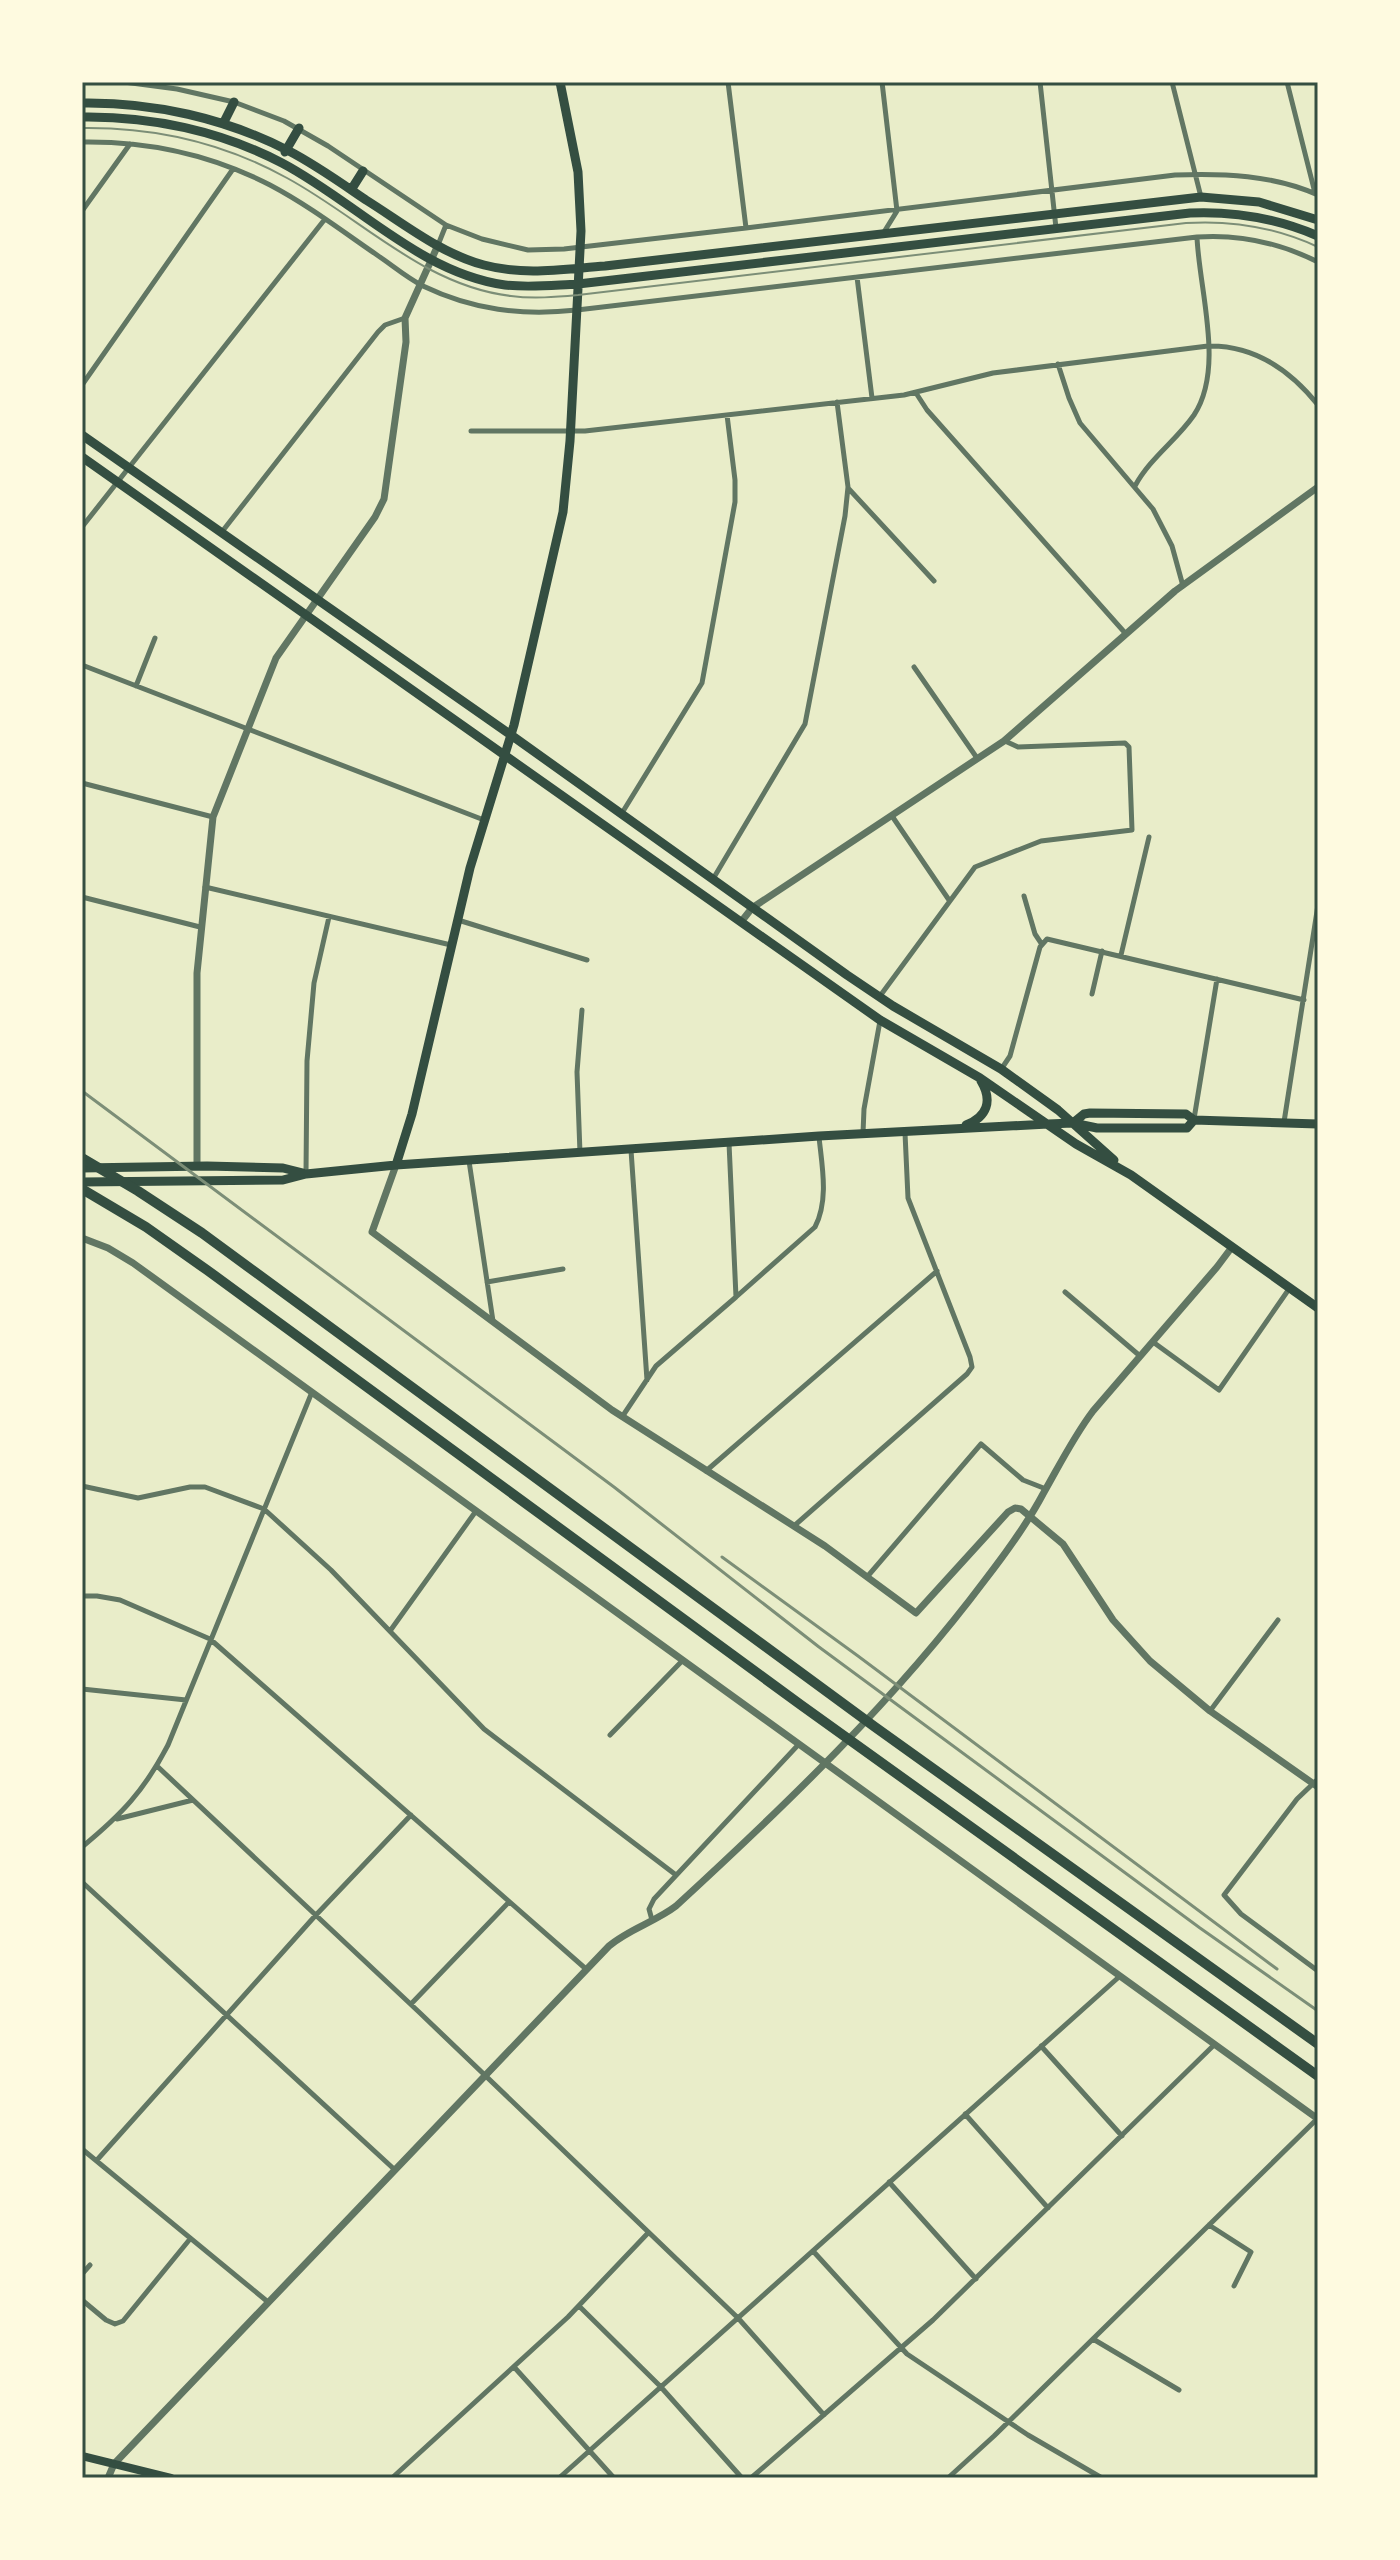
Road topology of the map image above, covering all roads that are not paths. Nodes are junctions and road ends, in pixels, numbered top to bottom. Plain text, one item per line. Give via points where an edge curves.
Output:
1 (124, 82) edge
2 (560, 82) edge
3 (728, 82) edge
4 (882, 82) edge
5 (1040, 82) edge
6 (1172, 82) edge
7 (1287, 82) edge
8 (234, 102) junction
9 (82, 103) edge
10 (82, 117) edge
11 (223, 124) junction
12 (299, 128) junction
13 (82, 142) edge
14 (130, 144) junction
15 (287, 150) junction
16 (280, 162) junction
17 (233, 169) junction
18 (363, 171) junction
19 (1196, 174) junction
20 (351, 190) junction
21 (1052, 191) junction
22 (1316, 194) edge
23 (1201, 197) junction
24 (897, 209) junction
25 (82, 211) edge
26 (1055, 215) junction
27 (325, 219) junction
28 (1318, 220) edge
29 (446, 225) junction
30 (746, 228) junction
31 (1056, 228) junction
32 (884, 233) junction
33 (1318, 236) edge
34 (1197, 237) junction
35 (438, 245) junction
36 (581, 247) junction
37 (431, 259) junction
38 (1318, 262) edge
39 (579, 269) junction
40 (857, 277) junction
41 (420, 284) junction
42 (578, 284) junction
43 (577, 310) junction
44 (405, 318) junction
45 (1208, 346) junction
46 (1058, 364) junction
47 (82, 385) edge
48 (916, 393) junction
49 (872, 398) junction
50 (837, 402) junction
51 (1318, 405) edge
52 (727, 415) junction
53 (471, 431) dead end
54 (570, 432) junction
55 (82, 435) edge
56 (82, 457) edge
57 (128, 469) junction
58 (117, 482) junction
59 (1135, 486) junction
60 (848, 487) junction
61 (1318, 487) edge
62 (82, 527) edge
63 (221, 533) junction
64 (934, 581) dead end
65 (1183, 586) junction
66 (316, 600) junction
67 (305, 615) junction
68 (1126, 634) junction
69 (155, 638) dead end
70 (82, 665) edge
71 (914, 667) dead end
72 (136, 686) junction
73 (247, 729) junction
74 (511, 735) junction
75 (1004, 741) junction
76 (505, 755) junction
77 (978, 759) junction
78 (82, 783) edge
79 (622, 814) junction
80 (892, 816) junction
81 (213, 817) junction
82 (484, 820) junction
83 (1149, 837) dead end
84 (713, 880) junction
85 (205, 887) junction
86 (1024, 896) dead end
87 (82, 897) edge
88 (949, 900) junction
89 (1318, 905) edge
90 (752, 908) junction
91 (329, 917) junction
92 (457, 920) junction
93 (741, 922) junction
94 (200, 927) junction
95 (1043, 942) junction
96 (452, 945) junction
97 (1102, 951) junction
98 (1121, 955) junction
99 (1314, 955) edge
100 (587, 960) dead end
101 (1217, 979) junction
102 (1092, 994) dead end
103 (879, 997) junction
104 (1304, 1000) junction
105 (582, 1010) dead end
106 (880, 1020) junction
107 (1001, 1069) junction
108 (980, 1078) junction
109 (1194, 1120) junction
110 (1284, 1122) junction
111 (1073, 1123) junction
112 (1048, 1124) junction
113 (1318, 1124) edge
114 (959, 1128) junction
115 (905, 1132) junction
116 (863, 1134) junction
117 (819, 1136) junction
118 (729, 1142) junction
119 (631, 1149) junction
120 (580, 1153) junction
121 (82, 1158) edge
122 (469, 1160) junction
123 (201, 1163) junction
124 (396, 1165) junction
125 (82, 1168) edge
126 (306, 1174) junction
127 (1131, 1175) junction
128 (82, 1182) edge
129 (82, 1189) edge
130 (82, 1238) edge
131 (1232, 1247) junction
132 (563, 1269) dead end
133 (937, 1271) junction
134 (487, 1282) junction
135 (1290, 1288) junction
136 (1065, 1292) dead end
137 (736, 1297) junction
138 (1318, 1308) edge
139 (493, 1322) junction
140 (1153, 1342) junction
141 (1140, 1357) junction
142 (647, 1380) junction
143 (312, 1392) junction
144 (622, 1417) junction
145 (706, 1471) junction
146 (82, 1486) edge
147 (1046, 1489) junction
148 (264, 1509) junction
149 (476, 1511) junction
150 (1030, 1516) junction
151 (794, 1526) junction
152 (867, 1577) junction
153 (82, 1596) edge
154 (1278, 1620) dead end
155 (390, 1631) junction
156 (210, 1639) junction
157 (683, 1660) junction
158 (82, 1689) edge
159 (186, 1700) junction
160 (1210, 1711) junction
161 (610, 1735) dead end
162 (799, 1744) junction
163 (157, 1766) junction
164 (1316, 1783) edge
165 (194, 1800) junction
166 (411, 1815) junction
167 (117, 1819) junction
168 (82, 1847) edge
169 (676, 1875) junction
170 (82, 1882) edge
171 (509, 1902) junction
172 (315, 1916) junction
173 (652, 1920) junction
174 (586, 1969) junction
175 (1318, 1971) edge
176 (1120, 1976) junction
177 (411, 2004) junction
178 (227, 2016) junction
179 (1318, 2044) edge
180 (1214, 2045) junction
181 (1041, 2046) junction
182 (486, 2076) junction
183 (1318, 2076) edge
184 (965, 2114) junction
185 (1318, 2119) edge
186 (1122, 2136) junction
187 (82, 2149) edge
188 (97, 2160) junction
189 (395, 2170) junction
190 (889, 2182) junction
191 (1048, 2208) junction
192 (1209, 2225) junction
193 (648, 2233) junction
194 (190, 2239) junction
195 (813, 2251) junction
196 (90, 2265) dead end
197 (82, 2274) edge
198 (976, 2279) junction
199 (1234, 2286) dead end
200 (82, 2300) edge
201 (269, 2303) junction
202 (579, 2306) junction
203 (738, 2318) junction
204 (1093, 2339) junction
205 (901, 2349) junction
206 (515, 2368) junction
207 (660, 2386) junction
208 (1179, 2390) dead end
209 (824, 2415) junction
210 (1008, 2422) junction
211 (589, 2450) junction
212 (82, 2456) edge
213 (114, 2464) junction
214 (108, 2478) edge
215 (171, 2478) edge
216 (392, 2478) edge
217 (559, 2478) edge
218 (614, 2478) edge
219 (742, 2478) edge
220 (751, 2478) edge
221 (948, 2478) edge
222 (1102, 2478) edge

1 - 8 street
2 - 36 main road via 578,172
3 - 30 street
4 - 24 street
5 - 21 street
6 - 19 street
7 - 22 street
8 - 11 main road
8 - 12 street
9 - 11 main road via 154,108
10 - 16 main road via 189,129
11 - 15 main road
12 - 15 main road
12 - 18 street
13 - 14 street
14 - 17 street
14 - 25 street
15 - 16 main road
15 - 20 main road
16 - 37 main road
17 - 27 street via 269,184
17 - 47 street
18 - 20 main road
18 - 29 street
19 - 21 street
19 - 22 street via 1242,176
19 - 23 street
20 - 35 main road
21 - 24 street
21 - 26 street
23 - 26 main road
23 - 28 main road via 1259,202
24 - 30 street
24 - 32 street
26 - 31 street
26 - 32 main road
27 - 41 street
27 - 57 street
29 - 35 street
29 - 36 street via 528,250
30 - 36 street
31 - 33 main road via 1207,212 1257,216
31 - 42 main road
32 - 39 main road
34 - 38 street via 1263,242
34 - 40 street
34 - 45 street
35 - 37 street
35 - 39 main road via 498,269
36 - 39 main road
37 - 41 street
37 - 42 main road via 506,285
39 - 42 main road
40 - 43 street
40 - 49 street
41 - 43 street via 495,309
41 - 44 street
42 - 43 main road
43 - 54 main road
44 - 63 street via 378,332
44 - 66 street via 384,499
45 - 46 street
45 - 51 street via 1260,356 1293,377
45 - 59 street via 1201,402
46 - 48 street via 993,373
46 - 59 street via 1080,423
48 - 49 street
48 - 68 street
49 - 50 street
50 - 52 street
50 - 60 street
52 - 54 street
52 - 79 street via 735,502 702,683
53 - 54 street
54 - 74 main road via 563,512
55 - 57 main road
56 - 58 main road
57 - 58 street
57 - 63 main road
58 - 62 street
58 - 67 main road
59 - 65 street via 1172,546
60 - 64 street
60 - 84 street via 805,724
61 - 65 street
63 - 66 main road
65 - 68 street
66 - 67 street
66 - 74 main road
67 - 73 street via 271,668
67 - 76 main road
68 - 75 street
69 - 72 street
70 - 72 street
71 - 77 street
72 - 73 street
73 - 81 street
73 - 82 street
74 - 76 main road
74 - 79 main road
75 - 77 street
75 - 88 street via 1018,747 1120,741 1129,747 1132,830 1049,840 975,867
76 - 82 main road
76 - 93 main road
77 - 80 street
78 - 81 street
79 - 84 main road
80 - 88 street
80 - 90 street
81 - 85 street
82 - 92 main road
83 - 98 street
84 - 90 main road
85 - 91 street
85 - 94 street
86 - 95 street via 1035,934
87 - 94 street
88 - 103 street
89 - 99 street
90 - 93 street
90 - 103 main road
91 - 96 street
91 - 126 street via 314,983 307,1061
92 - 96 main road
92 - 100 street
93 - 106 main road
94 - 123 street
95 - 97 street via 1050,938
95 - 107 street via 1010,1056
96 - 124 main road
97 - 98 street
97 - 102 street
98 - 101 street
99 - 104 street
101 - 104 street
101 - 109 street
103 - 107 main road
104 - 110 street
105 - 120 street via 577,1072
106 - 108 main road
106 - 116 street
107 - 111 main road
108 - 112 main road
108 - 114 main road via 988,1097 985,1113
109 - 110 main road
109 - 111 main road via 1187,1128 1175,1129
109 - 111 main road via 1186,1114 1084,1114
110 - 113 main road
111 - 112 main road
111 - 127 main road
112 - 114 main road
112 - 127 main road
114 - 115 main road
115 - 116 main road
115 - 133 street via 908,1198
116 - 117 main road
117 - 118 main road
117 - 137 street via 821,1216 811,1232
118 - 119 main road
118 - 137 street
119 - 120 main road
119 - 142 street
120 - 122 main road
121 - 179 highway via 202,1233
122 - 124 main road
122 - 134 street
123 - 125 main road
123 - 126 main road
124 - 126 main road
124 - 139 street via 372,1232
126 - 128 main road via 283,1180
127 - 131 main road
129 - 183 highway via 191,1259
130 - 143 street via 133,1263
131 - 135 main road
131 - 140 street
132 - 134 street
133 - 145 street
133 - 151 street via 970,1357 970,1372
134 - 139 street
135 - 138 main road
135 - 140 street via 1219,1390
136 - 141 street
137 - 142 street via 656,1366
139 - 144 street
140 - 141 street
141 - 147 street via 1084,1424
142 - 144 street
143 - 148 street
143 - 149 street
144 - 145 street
145 - 151 street
146 - 148 street via 138,1498 205,1487
147 - 150 street
147 - 152 street via 1023,1480 981,1444
148 - 155 street
148 - 156 street
149 - 155 street
149 - 157 street
150 - 152 street via 1017,1508 1009,1510 916,1613
150 - 160 street via 1066,1548 1127,1638
150 - 173 street via 987,1578 876,1711 676,1906
151 - 152 street
153 - 156 street via 120,1600
154 - 160 street
155 - 169 street via 484,1729
156 - 159 street
156 - 166 street
157 - 161 street
157 - 162 street
158 - 159 street
159 - 163 street
160 - 164 street
162 - 169 street
162 - 176 street
163 - 165 street
163 - 167 street
164 - 175 street via 1297,1799 1224,1895 1241,1914
165 - 167 street
165 - 172 street
166 - 171 street
166 - 172 street
167 - 168 street
169 - 173 street via 651,1904
170 - 178 street
171 - 174 street
171 - 177 street
172 - 177 street
172 - 178 street
173 - 174 street via 619,1937
174 - 182 street
176 - 180 street
176 - 181 street
177 - 182 street
178 - 188 street
178 - 189 street
180 - 185 street
180 - 186 street
181 - 184 street
181 - 186 street
182 - 189 street
182 - 193 street
184 - 190 street
184 - 191 street
185 - 192 street
186 - 191 street
187 - 188 street
188 - 194 street
189 - 201 street
190 - 195 street
190 - 198 street
191 - 198 street
192 - 199 street via 1251,2252
192 - 204 street
193 - 202 street
193 - 203 street
194 - 200 street via 123,2321 106,2320
194 - 201 street
195 - 203 street
195 - 205 street
196 - 197 street
198 - 205 street
201 - 213 street
202 - 206 street
202 - 207 street
203 - 207 street
203 - 209 street
204 - 208 street
204 - 210 street
205 - 209 street
205 - 210 street
206 - 211 street
206 - 216 street
207 - 211 street
207 - 219 street
209 - 220 street
210 - 221 street
210 - 222 street
211 - 217 street
211 - 218 street
212 - 213 main road
213 - 214 street
213 - 215 main road

